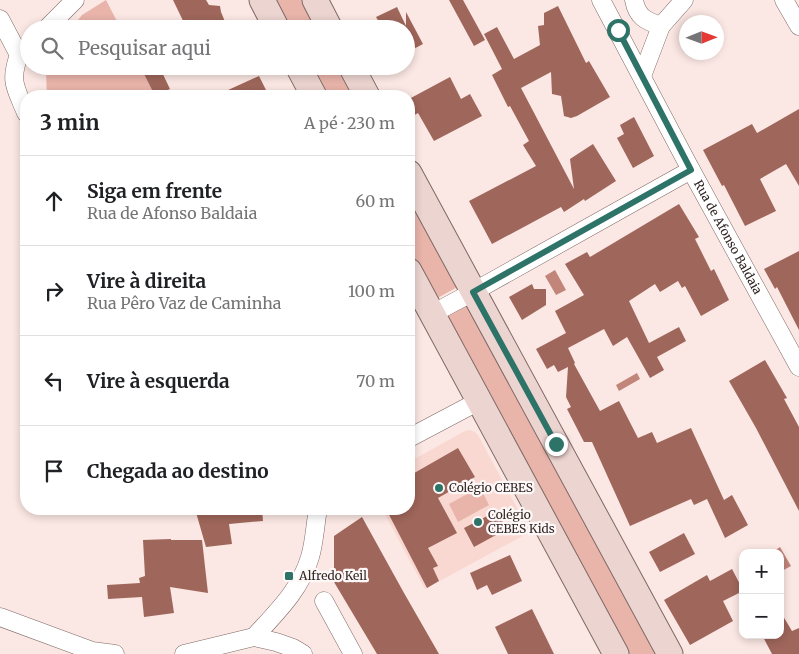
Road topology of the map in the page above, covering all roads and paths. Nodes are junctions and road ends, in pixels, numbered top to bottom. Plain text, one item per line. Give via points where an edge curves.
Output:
1 (75, 0) edge
2 (262, 0) edge
3 (315, 0) edge
4 (601, 0) edge
5 (634, 0) edge
6 (684, 0) edge
7 (784, 0) edge
8 (0, 19) edge
9 (55, 20) edge
10 (272, 20) edge
11 (325, 20) edge
12 (661, 26) junction
13 (799, 26) edge
14 (20, 45) edge
15 (20, 58) edge
16 (303, 75) edge
17 (356, 75) edge
18 (642, 76) junction
19 (311, 90) edge
20 (364, 90) edge
21 (20, 100) edge
22 (691, 170) junction
23 (415, 184) edge
24 (415, 283) edge
25 (473, 292) junction
26 (432, 314) junction
27 (799, 367) edge
28 (479, 401) junction
29 (415, 435) edge
30 (317, 515) edge
31 (324, 601) dead end
32 (0, 617) edge
33 (254, 637) junction
34 (93, 653) edge
35 (114, 654) edge
36 (184, 654) edge
37 (303, 654) edge
38 (353, 654) edge
39 (616, 654) edge
40 (670, 654) edge

1 - 9 street
2 - 10 main road
3 - 11 main road
4 - 18 street, Rua de Afonso Baldaia
5 - 12 street via 642,16
6 - 12 street
7 - 13 street
8 - 14 street
12 - 18 street
15 - 21 street via 14,69 14,86
16 - 19 main road
17 - 20 main road
18 - 22 street, Rua de Afonso Baldaia
22 - 25 street
22 - 27 street, Rua de Afonso Baldaia
23 - 25 main road
24 - 26 main road
25 - 26 street
25 - 40 main road
26 - 28 main road
28 - 29 street
28 - 39 main road
30 - 33 street via 310,558 298,585
31 - 38 street
32 - 34 street
33 - 36 street
33 - 37 street
34 - 35 street

